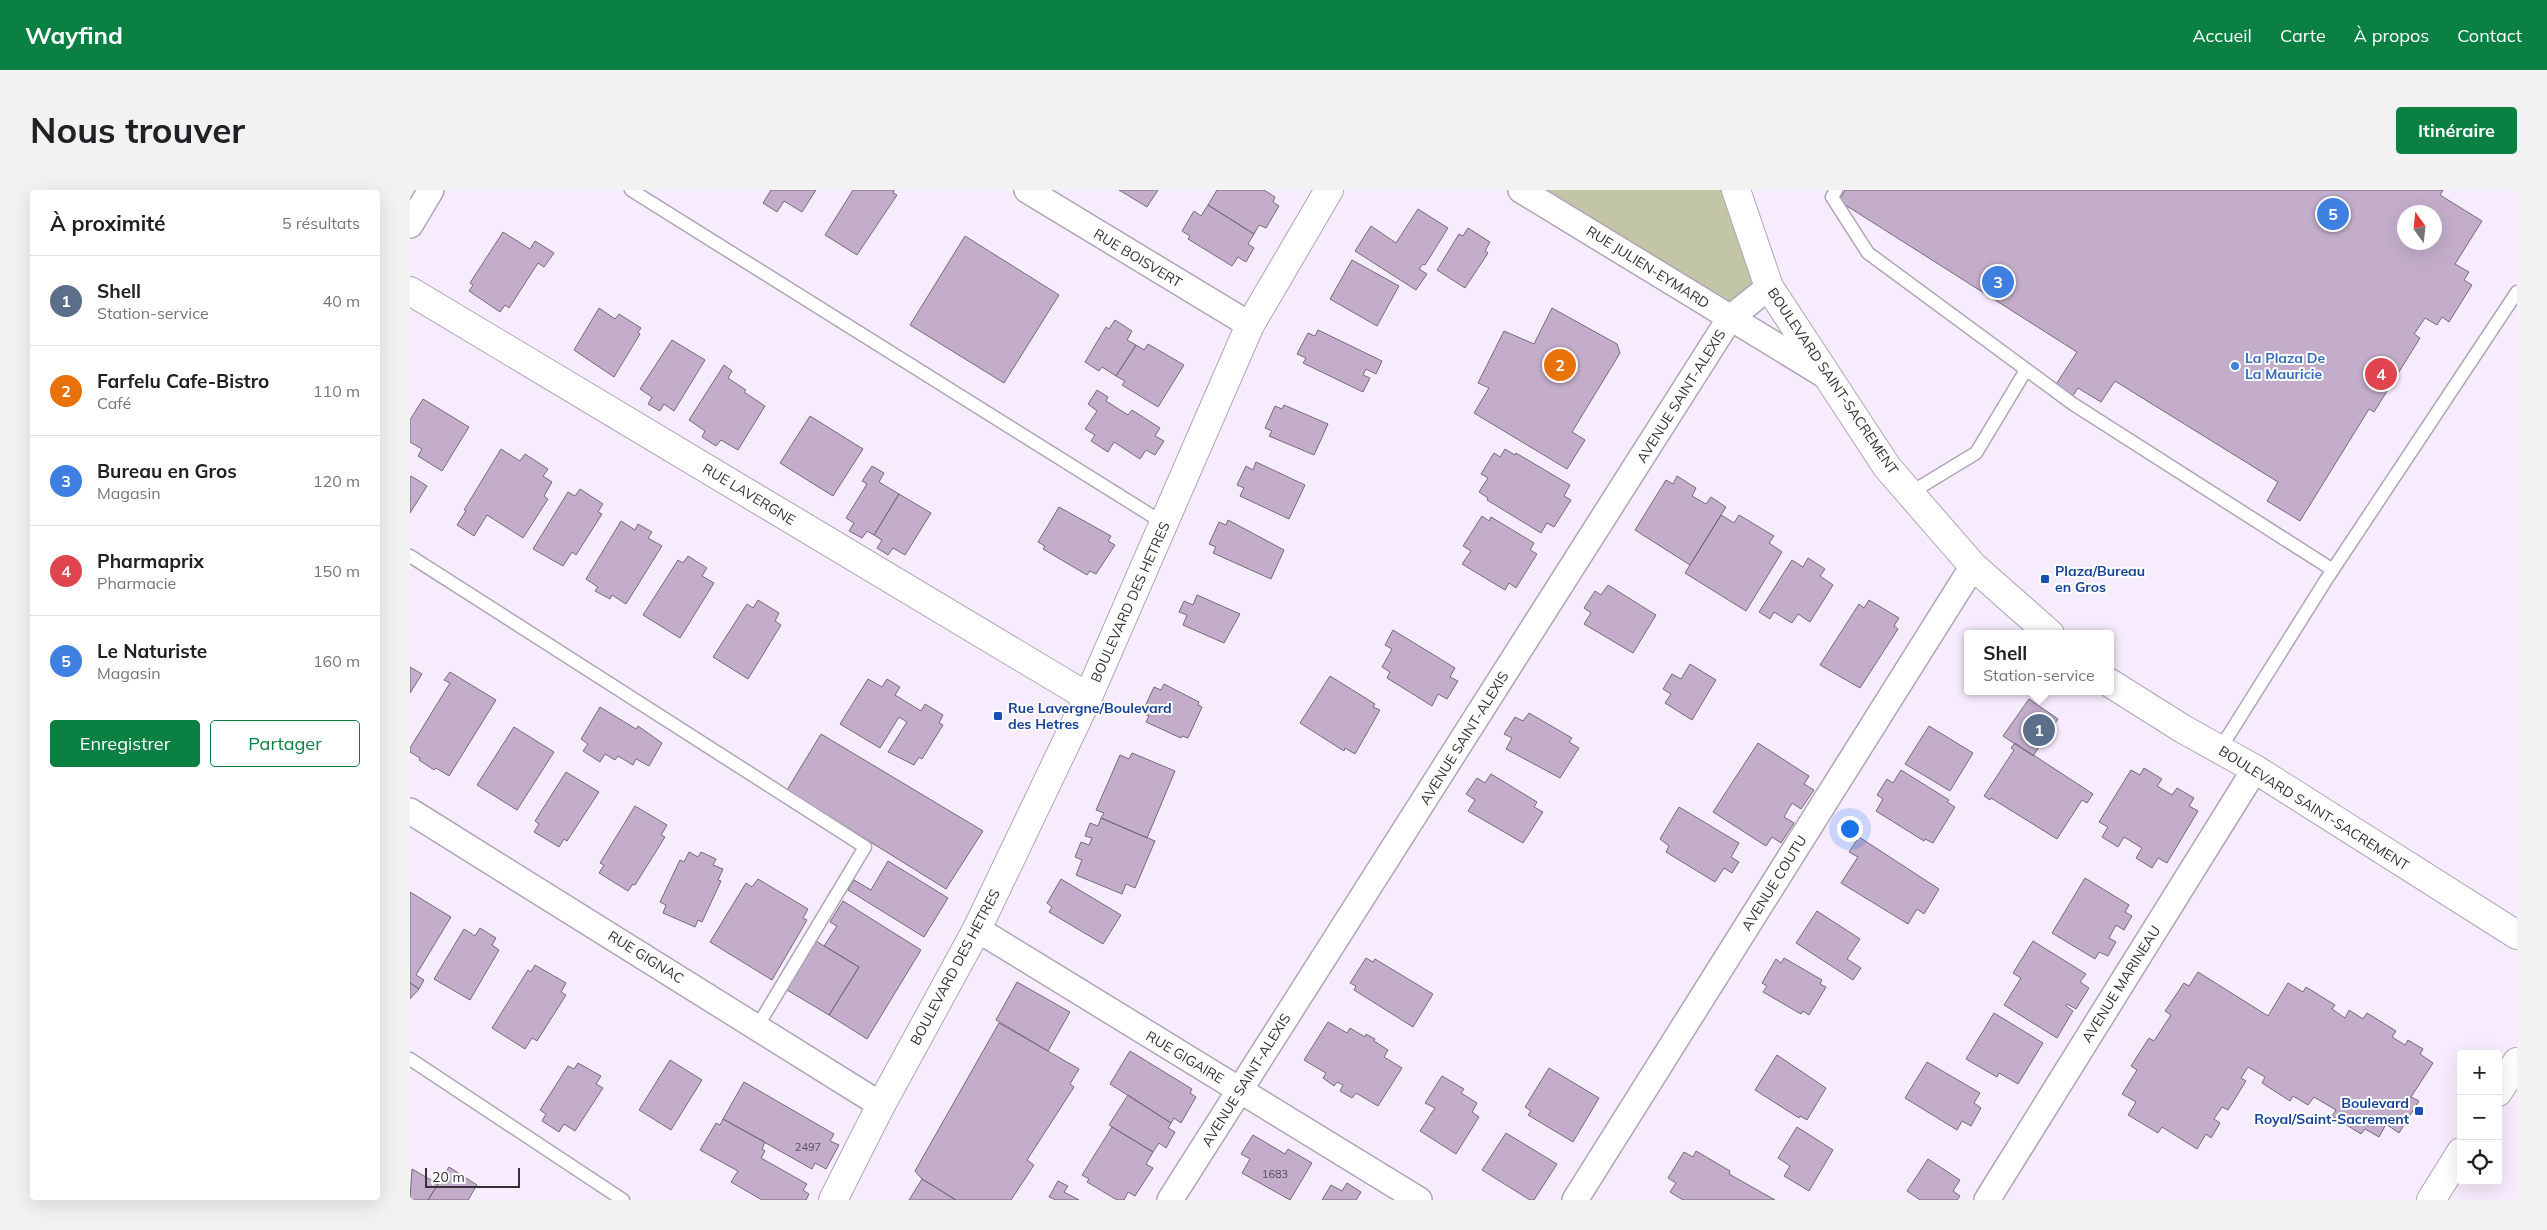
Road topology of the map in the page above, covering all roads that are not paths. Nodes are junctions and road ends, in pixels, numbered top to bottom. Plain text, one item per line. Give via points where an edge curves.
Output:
1 (431, 190) edge
2 (631, 190) edge
3 (1027, 190) edge
4 (1329, 190) edge
5 (1520, 190) edge
6 (1736, 190) edge
7 (1836, 190) edge
8 (410, 225) edge
9 (1769, 287) junction
10 (410, 291) edge
11 (2517, 292) edge
12 (1730, 318) junction
13 (1250, 325) junction
14 (2026, 370) junction
15 (1826, 376) junction
16 (1910, 492) junction
17 (1165, 524) junction
18 (410, 556) edge
19 (1973, 566) junction
20 (2333, 570) junction
21 (2045, 630) edge
22 (2114, 685) edge
23 (1088, 697) junction
24 (2220, 749) junction
25 (2255, 769) junction
26 (410, 811) edge
27 (977, 929) junction
28 (2517, 936) edge
29 (757, 1027) junction
30 (410, 1059) edge
31 (2517, 1062) edge
32 (2502, 1086) edge
33 (1240, 1090) junction
34 (881, 1105) junction
35 (2457, 1158) edge
36 (623, 1200) edge
37 (833, 1200) edge
38 (1170, 1200) edge
39 (1419, 1200) edge
40 (1575, 1200) edge
41 (1987, 1200) edge
42 (2431, 1200) edge

1 - 8 street
2 - 17 lane
3 - 13 street, RUE BOISVERT
4 - 13 street, BOULEVARD DES HETRES
5 - 12 street, RUE JULIEN-EYMARD
6 - 9 street, BOULEVARD SAINT-SACREMENT
7 - 14 lane via 1832,197 1868,253
9 - 12 street, AVENUE SAINT-ALEXIS
9 - 15 street, BOULEVARD SAINT-SACREMENT
10 - 23 street, RUE LAVERGNE
11 - 20 lane
12 - 15 street, RUE JULIEN-EYMARD
12 - 33 street, AVENUE SAINT-ALEXIS
13 - 17 street, BOULEVARD DES HETRES
14 - 16 lane via 1976,453
14 - 20 lane via 2073,404
15 - 16 street, BOULEVARD SAINT-SACREMENT via 1887,467
16 - 19 street, BOULEVARD SAINT-SACREMENT
17 - 23 street, BOULEVARD DES HETRES
18 - 29 lane via 866,847
19 - 21 street, BOULEVARD SAINT-SACREMENT
19 - 40 street, AVENUE COUTU
20 - 24 lane
22 - 24 street, BOULEVARD SAINT-SACREMENT
23 - 27 street, BOULEVARD DES HETRES
24 - 25 street, BOULEVARD SAINT-SACREMENT
25 - 28 street, BOULEVARD SAINT-SACREMENT
25 - 41 street, AVENUE MARINEAU
26 - 29 street, RUE GIGNAC
27 - 33 street, RUE GIGAIRE
27 - 34 street, BOULEVARD DES HETRES
29 - 34 street, RUE GIGNAC
30 - 36 lane
31 - 32 street
33 - 38 street, AVENUE SAINT-ALEXIS
33 - 39 street, RUE GIGAIRE
34 - 37 street, BOULEVARD DES HETRES
35 - 42 street

